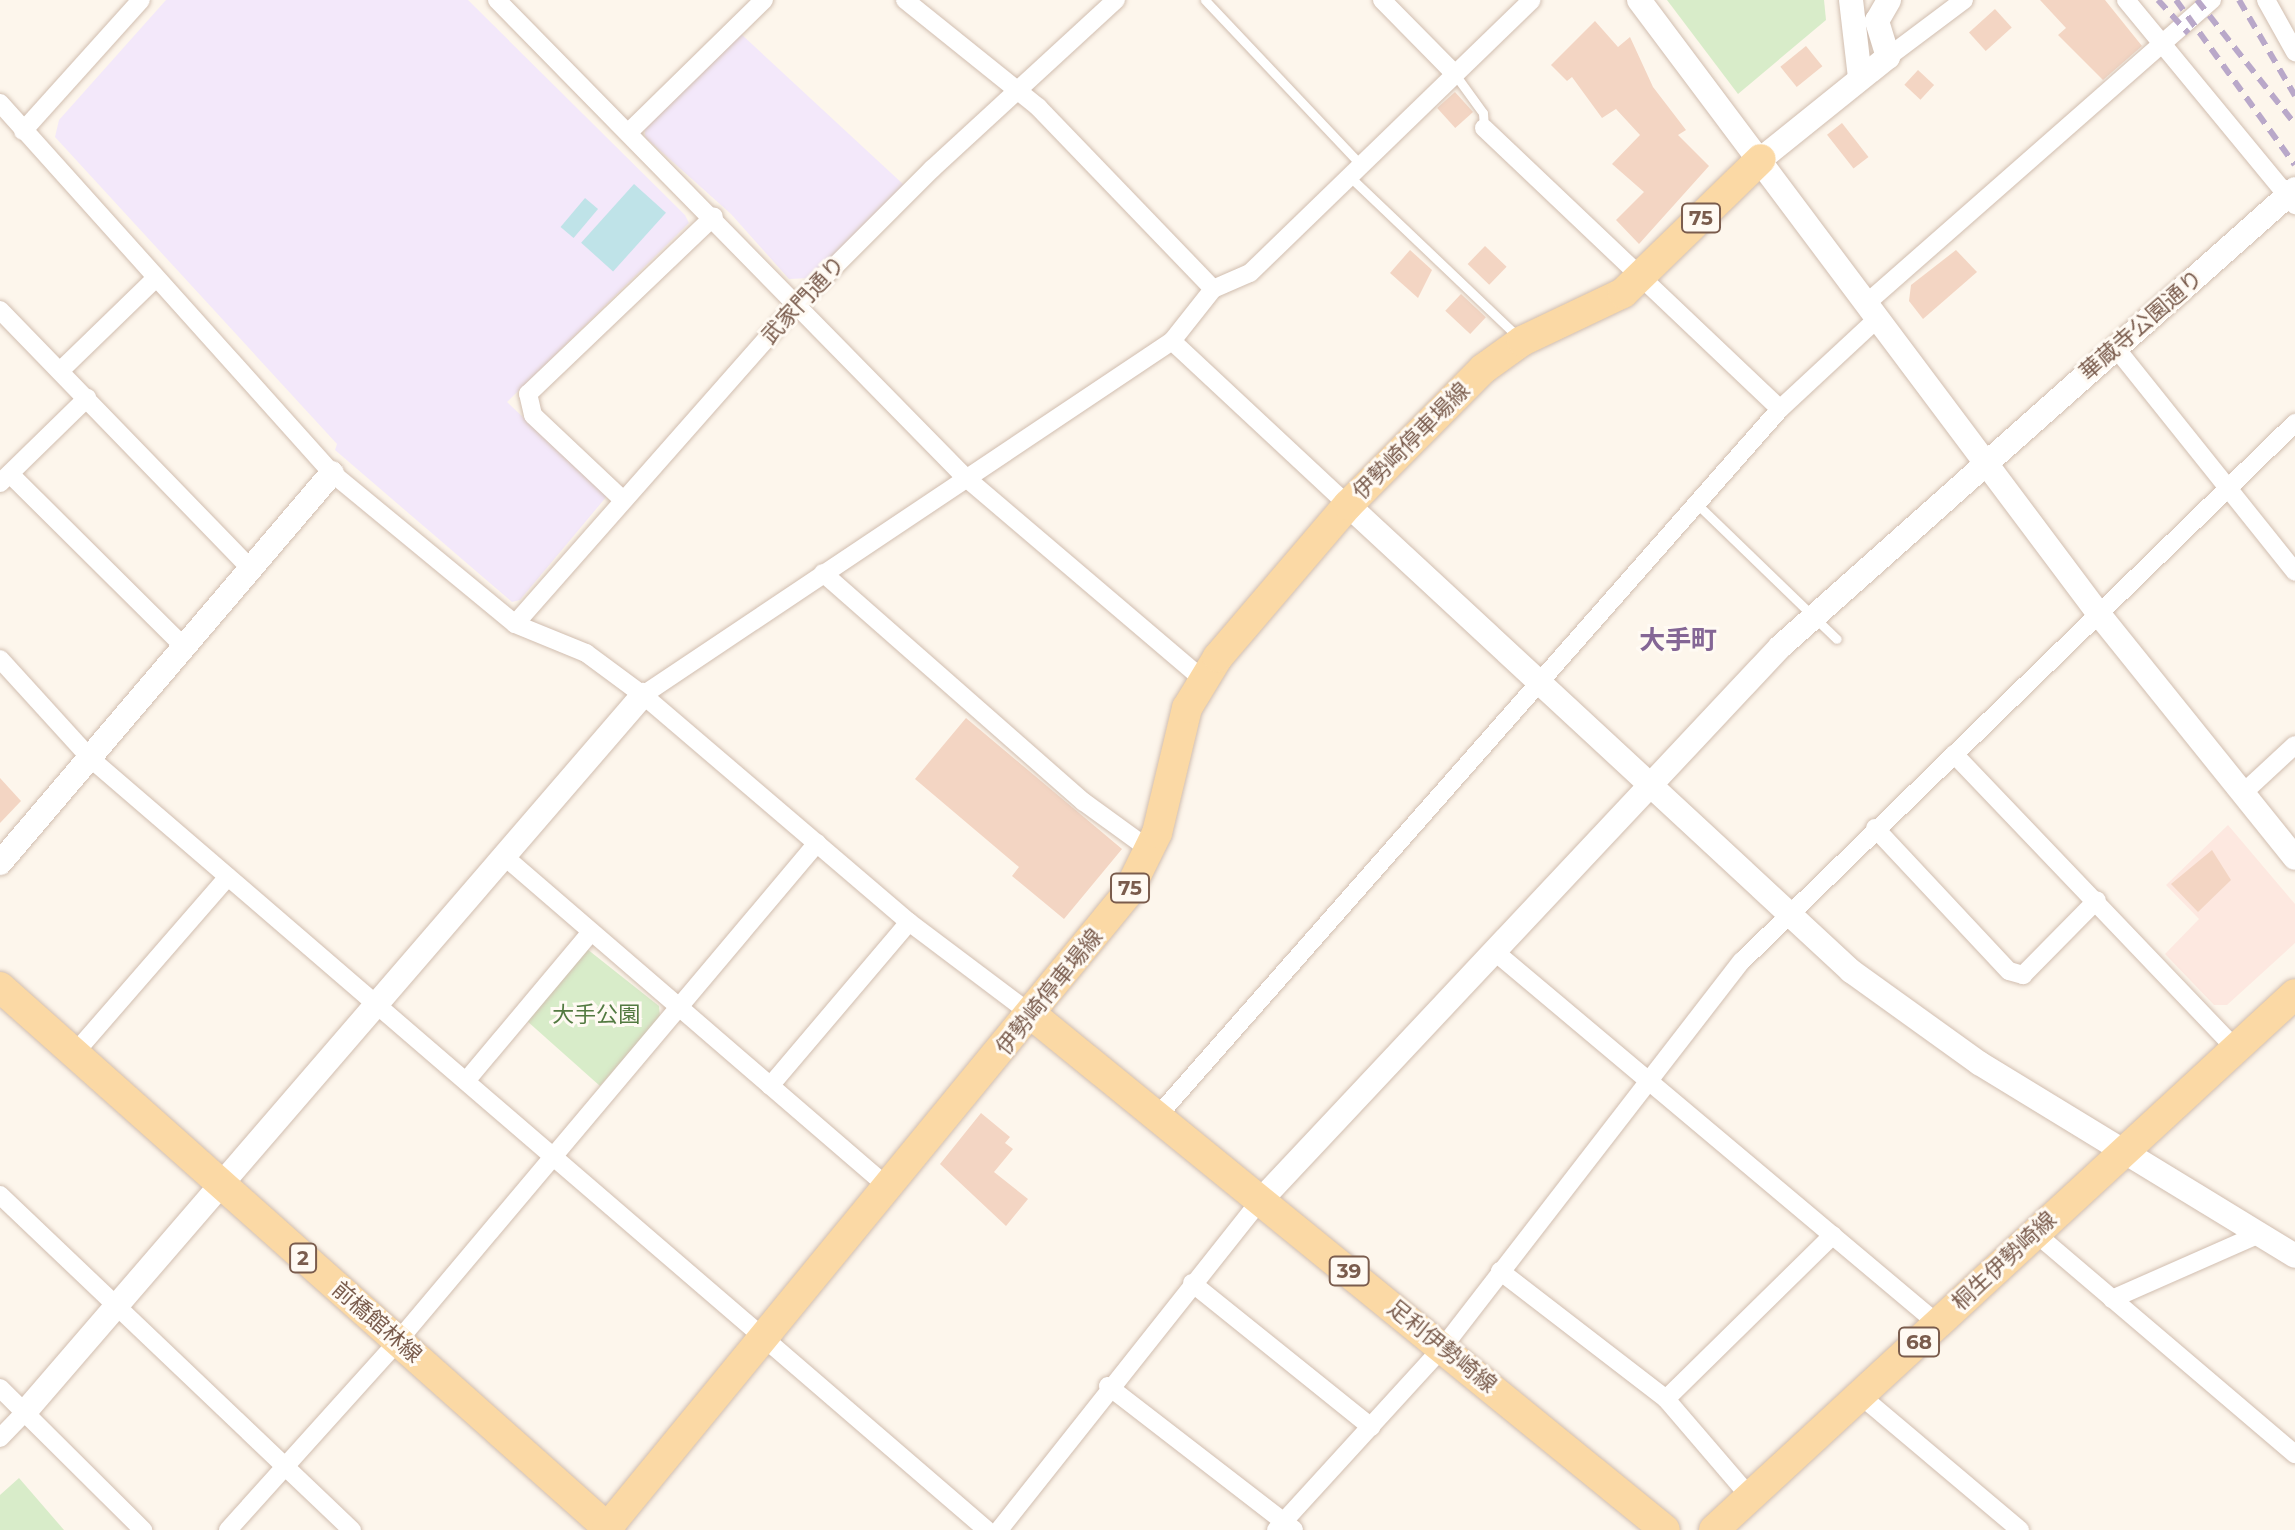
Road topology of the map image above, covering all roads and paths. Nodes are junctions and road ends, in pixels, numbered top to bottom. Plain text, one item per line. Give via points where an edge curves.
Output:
1 (141, 0) edge
2 (497, 0) edge
3 (764, 0) edge
4 (905, 0) edge
5 (1116, 0) edge
6 (1205, 0) edge
7 (1382, 0) edge
8 (1532, 0) edge
9 (1639, 0) edge
10 (1851, 0) edge
11 (1889, 0) edge
12 (1964, 0) edge
13 (2126, 0) edge
14 (2212, 0) edge
15 (2266, 0) edge
16 (2165, 42) junction
17 (2295, 52) edge
18 (1888, 57) junction
19 (1454, 73) junction
20 (1860, 78) junction
21 (1015, 92) junction
22 (0, 103) edge
23 (1484, 128) joint
24 (23, 131) junction
25 (629, 132) junction
26 (1761, 159) junction
27 (1354, 170) junction
28 (2293, 197) edge
29 (714, 216) junction
30 (1642, 277) junction
31 (154, 280) junction
32 (1213, 289) junction
33 (800, 301) junction
34 (0, 310) edge
35 (1874, 310) junction
36 (1172, 341) junction
37 (1522, 341) junction
38 (2115, 347) junction
39 (60, 371) junction
40 (87, 398) junction
41 (1780, 409) junction
42 (2295, 423) edge
43 (1986, 461) junction
44 (332, 473) junction
45 (965, 477) junction
46 (5, 478) edge
47 (2231, 487) junction
48 (622, 499) junction
49 (1697, 504) junction
50 (1348, 505) junction
51 (250, 568) junction
52 (2295, 572) edge
53 (823, 573) junction
54 (2098, 613) junction
55 (1814, 615) junction
56 (515, 624) junction
57 (1837, 639) dead end
58 (184, 647) junction
59 (0, 659) edge
60 (1202, 679) junction
61 (1535, 683) junction
62 (643, 695) junction
63 (2295, 745) edge
64 (1954, 754) junction
65 (90, 758) junction
66 (1650, 789) junction
67 (2242, 794) junction
68 (1875, 828) junction
69 (817, 843) junction
70 (1150, 850) junction
71 (505, 857) junction
72 (2295, 858) edge
73 (0, 863) edge
74 (228, 877) junction
75 (2097, 900) junction
76 (1786, 915) junction
77 (909, 922) junction
78 (591, 932) junction
79 (1494, 951) junction
80 (0, 987) edge
81 (2295, 994) edge
82 (377, 1003) junction
83 (679, 1008) junction
84 (1031, 1014) junction
85 (2237, 1050) junction
86 (73, 1055) junction
87 (466, 1081) junction
88 (1650, 1081) junction
89 (770, 1086) junction
90 (1156, 1118) junction
91 (2124, 1154) junction
92 (551, 1157) junction
93 (220, 1185) junction
94 (889, 1188) junction
95 (0, 1195) edge
96 (1260, 1201) junction
97 (2034, 1232) junction
98 (1833, 1235) junction
99 (2257, 1235) junction
100 (2295, 1256) edge
101 (1500, 1271) junction
102 (1192, 1283) junction
103 (2112, 1299) junction
104 (115, 1305) junction
105 (1938, 1324) junction
106 (398, 1341) junction
107 (764, 1341) junction
108 (1444, 1346) junction
109 (1108, 1386) junction
110 (0, 1388) edge
111 (1861, 1396) junction
112 (1666, 1399) junction
113 (25, 1412) junction
114 (1371, 1427) junction
115 (0, 1438) edge
116 (2295, 1454) edge
117 (285, 1470) junction
118 (1751, 1498) junction
119 (1285, 1527) edge
120 (608, 1529) edge
121 (143, 1530) edge
122 (228, 1530) edge
123 (352, 1530) edge
124 (987, 1530) edge
125 (999, 1530) edge
126 (1665, 1530) edge
127 (1714, 1530) edge
128 (2020, 1530) edge

1 - 24 street
2 - 25 street
3 - 25 street
4 - 21 street
5 - 21 street, 武家門通り
6 - 27 lane
7 - 19 street
8 - 19 street
9 - 26 street via 1736,135
10 - 20 street
11 - 18 street via 1877,21
12 - 18 street
13 - 16 street
14 - 16 street
15 - 17 street
16 - 28 street
16 - 35 street
18 - 20 street
19 - 23 lane via 1483,113
19 - 27 street
20 - 26 street
21 - 32 street via 1038,107
21 - 33 street, 武家門通り
22 - 24 street
23 - 30 street
24 - 31 street
25 - 29 street
26 - 30 main road, 伊勢崎停車場線 / 75
26 - 35 street
27 - 32 street via 1250,273
27 - 37 lane
28 - 38 street, 華蔵寺公園通り
29 - 33 street
29 - 48 street via 528,394 533,415
30 - 37 main road, 伊勢崎停車場線 / 75 via 1588,313
30 - 41 street
31 - 39 street
31 - 44 street
32 - 36 street
33 - 45 street
33 - 48 street, 武家門通り
34 - 39 street
35 - 41 street
35 - 43 street
36 - 45 street
36 - 50 street
37 - 50 main road, 伊勢崎停車場線 / 75 via 1483,369
38 - 43 street, 華蔵寺公園通り
38 - 47 street
39 - 40 street
40 - 46 street
40 - 51 street
41 - 49 street
42 - 47 street
43 - 54 street
43 - 55 street, 華蔵寺公園通り
44 - 51 street
44 - 56 street
45 - 53 street
45 - 60 street
46 - 58 street
47 - 52 street
47 - 54 street
48 - 56 street, 武家門通り
49 - 55 lane
49 - 61 street
50 - 60 main road, 伊勢崎停車場線 / 75
50 - 61 street
51 - 58 street
53 - 62 street
53 - 70 street via 1084,802
54 - 64 street
54 - 67 street
55 - 57 lane
55 - 66 street, 華蔵寺公園通り
56 - 62 street via 586,653
58 - 65 street
59 - 65 street
60 - 70 main road, 伊勢崎停車場線 / 75 via 1176,744
61 - 66 street
61 - 90 street
62 - 69 street
62 - 71 street
63 - 67 street
64 - 68 street
64 - 75 street
65 - 73 street
65 - 74 street
66 - 76 street
66 - 79 street, 華蔵寺公園通り
67 - 72 street
68 - 75 street via 2009,971 2023,975
68 - 76 street
69 - 77 street
69 - 83 street
70 - 84 main road, 伊勢崎停車場線 / 75 via 1127,894
71 - 78 street
71 - 82 street
74 - 82 street
74 - 86 street
75 - 85 street
76 - 88 street via 1742,961
76 - 91 street via 1920,1023
77 - 84 street
77 - 89 street
78 - 83 street
78 - 87 street
79 - 88 street
79 - 96 street, 華蔵寺公園通り
80 - 86 main road, 前橋館林線 / 2
81 - 85 main road, 桐生伊勢崎線 / 68
82 - 87 street
82 - 93 street
83 - 89 street
83 - 92 street
84 - 90 main road, 足利伊勢崎線 / 39
84 - 94 main road, 伊勢崎停車場線 / 75
85 - 91 main road, 桐生伊勢崎線 / 68
86 - 93 main road, 前橋館林線 / 2
87 - 92 street
88 - 98 street
88 - 101 street
89 - 94 street
90 - 96 main road, 足利伊勢崎線 / 39
91 - 97 main road, 桐生伊勢崎線 / 68
91 - 99 street
92 - 106 street
92 - 107 street
93 - 104 street
93 - 106 main road, 前橋館林線 / 2
94 - 107 main road, 伊勢崎停車場線 / 75
95 - 104 street
96 - 102 street
96 - 108 main road, 足利伊勢崎線 / 39
97 - 103 street
97 - 105 main road, 桐生伊勢崎線 / 68
98 - 105 street
98 - 112 street
99 - 100 street
99 - 103 street
101 - 108 street
101 - 112 street
102 - 109 street
102 - 114 street
103 - 116 street
104 - 113 street
104 - 117 street
105 - 111 main road, 桐生伊勢崎線 / 68
106 - 117 street
106 - 120 main road, 前橋館林線 / 2
107 - 120 main road, 伊勢崎停車場線 / 75
107 - 124 street
108 - 114 street
108 - 126 main road, 足利伊勢崎線 / 39
109 - 119 street
109 - 125 street
110 - 113 street
111 - 118 main road, 桐生伊勢崎線 / 68
111 - 128 street
112 - 118 street
113 - 115 street
113 - 121 street
114 - 119 street
117 - 122 street
117 - 123 street
118 - 127 main road, 桐生伊勢崎線 / 68

